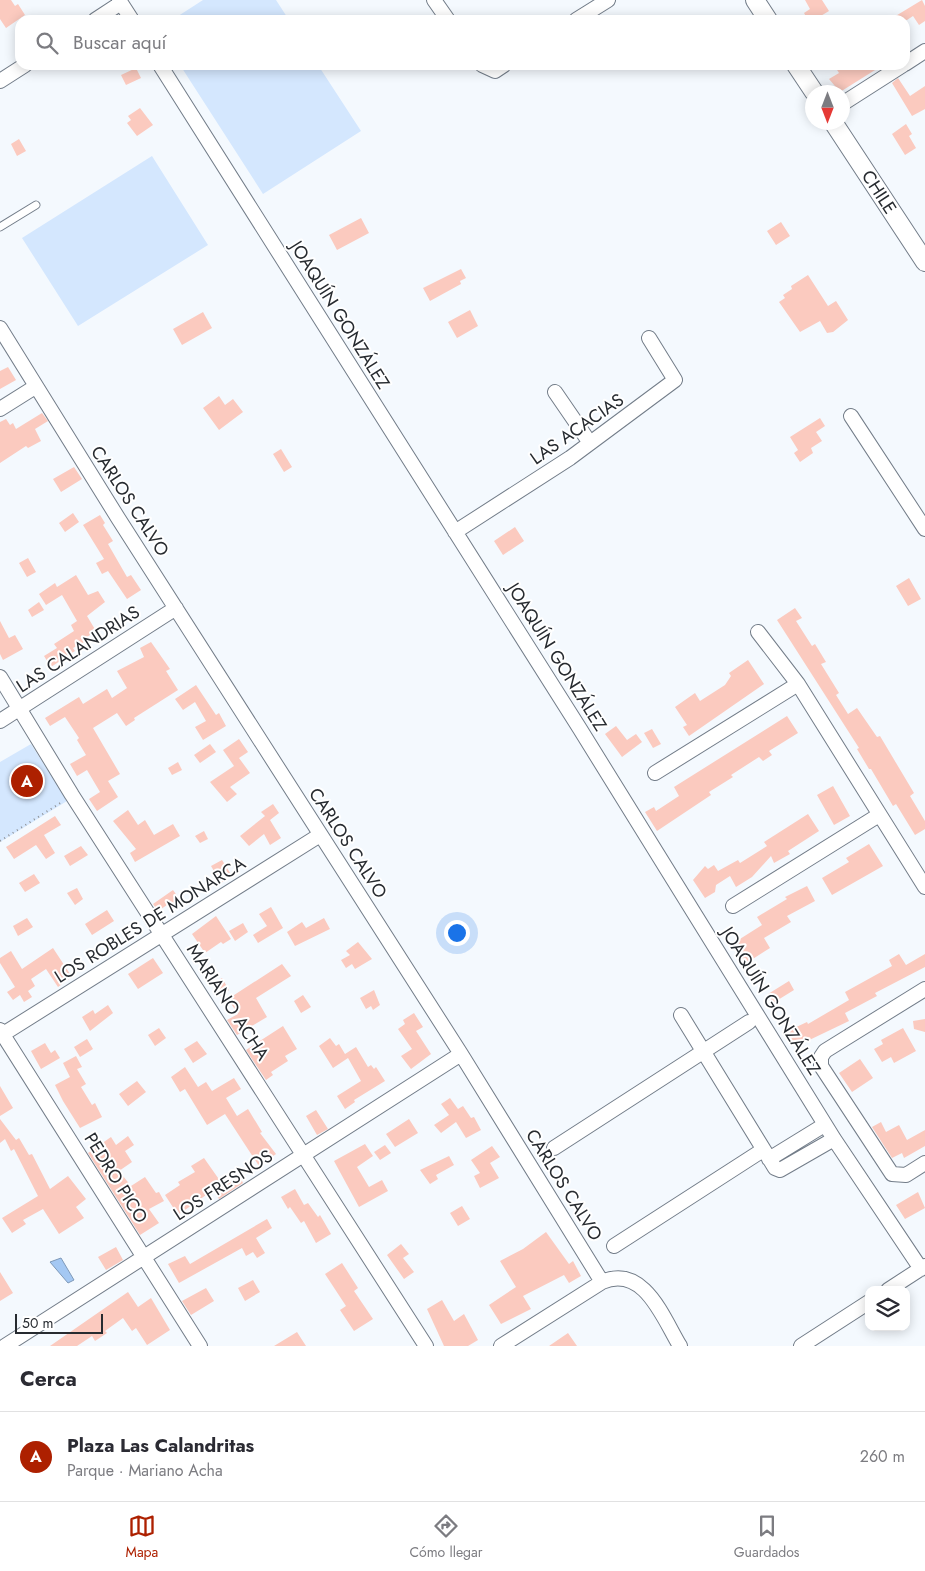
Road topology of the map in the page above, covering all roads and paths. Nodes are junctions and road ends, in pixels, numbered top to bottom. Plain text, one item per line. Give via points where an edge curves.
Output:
1 (434, 0) edge
2 (608, 0) edge
3 (755, 0) edge
4 (120, 2) edge
5 (102, 15) edge
6 (129, 15) edge
7 (444, 15) edge
8 (584, 15) edge
9 (765, 15) edge
10 (925, 51) edge
11 (910, 60) edge
12 (18, 70) edge
13 (163, 70) edge
14 (799, 70) edge
15 (895, 70) edge
16 (0, 82) edge
17 (809, 85) edge
18 (850, 99) edge
19 (838, 130) edge
20 (36, 205) dead end
21 (0, 227) edge
22 (925, 262) edge
23 (0, 328) edge
24 (649, 338) dead end
25 (35, 387) junction
26 (555, 392) dead end
27 (0, 409) edge
28 (851, 416) dead end
29 (590, 443) junction
30 (925, 529) edge
31 (455, 532) junction
32 (176, 608) junction
33 (758, 632) dead end
34 (0, 678) edge
35 (798, 684) junction
36 (20, 709) junction
37 (0, 721) edge
38 (655, 773) dead end
39 (72, 795) junction
40 (879, 815) junction
41 (320, 835) junction
42 (0, 841) edge
43 (925, 887) edge
44 (733, 906) dead end
45 (163, 934) junction
46 (925, 989) edge
47 (681, 1015) dead end
48 (749, 1022) dead end
49 (1, 1033) edge
50 (702, 1051) junction
51 (461, 1054) junction
52 (821, 1127) dead end
53 (834, 1139) junction
54 (554, 1148) dead end
55 (303, 1155) junction
56 (766, 1155) junction
57 (925, 1163) edge
58 (614, 1246) dead end
59 (144, 1259) junction
60 (923, 1268) edge
61 (602, 1282) junction
62 (894, 1286) edge
63 (865, 1305) edge
64 (5, 1346) edge
65 (200, 1346) edge
66 (426, 1346) edge
67 (500, 1346) edge
68 (680, 1346) edge
69 (801, 1346) edge

1 - 7 street
2 - 8 street
3 - 9 street
4 - 5 street
4 - 6 street
10 - 11 street
12 - 16 street
13 - 31 street, JOAQUÍN GONZÁLEZ
14 - 17 street
15 - 18 street
19 - 22 street, CHILE
20 - 21 lane
23 - 25 street, CARLOS CALVO
24 - 29 street, LAS ACACIAS via 675,380
25 - 27 street
25 - 32 street, CARLOS CALVO
26 - 29 street
28 - 30 street
29 - 31 street, LAS ACACIAS
31 - 53 street, JOAQUÍN GONZÁLEZ
32 - 36 street, LAS CALANDRIAS
32 - 41 street, CARLOS CALVO
33 - 35 street
34 - 36 street, MARIANO ACHA
35 - 38 street
35 - 40 street
36 - 37 street, LAS CALANDRIAS
36 - 39 street, MARIANO ACHA
39 - 42 path
39 - 45 street, MARIANO ACHA
40 - 43 street
40 - 44 street
41 - 45 street, LOS ROBLES DE MONARCA
41 - 51 street, CARLOS CALVO
45 - 49 street, LOS ROBLES DE MONARCA
45 - 55 street, MARIANO ACHA
46 - 57 street via 825,1051 821,1057 821,1066 892,1174 906,1175
47 - 50 street
48 - 50 street
49 - 59 street, PEDRO PICO
50 - 54 street
50 - 56 street
51 - 55 street, LOS FRESNOS
51 - 61 street, CARLOS CALVO
52 - 56 street
53 - 56 street via 780,1170
53 - 60 street, JOAQUÍN GONZÁLEZ
55 - 59 street, LOS FRESNOS
55 - 66 street, MARIANO ACHA
56 - 58 street
59 - 64 street, LOS FRESNOS
59 - 65 street, PEDRO PICO
60 - 62 street
61 - 67 street
61 - 68 street via 622,1278 636,1281 647,1290
63 - 69 street

